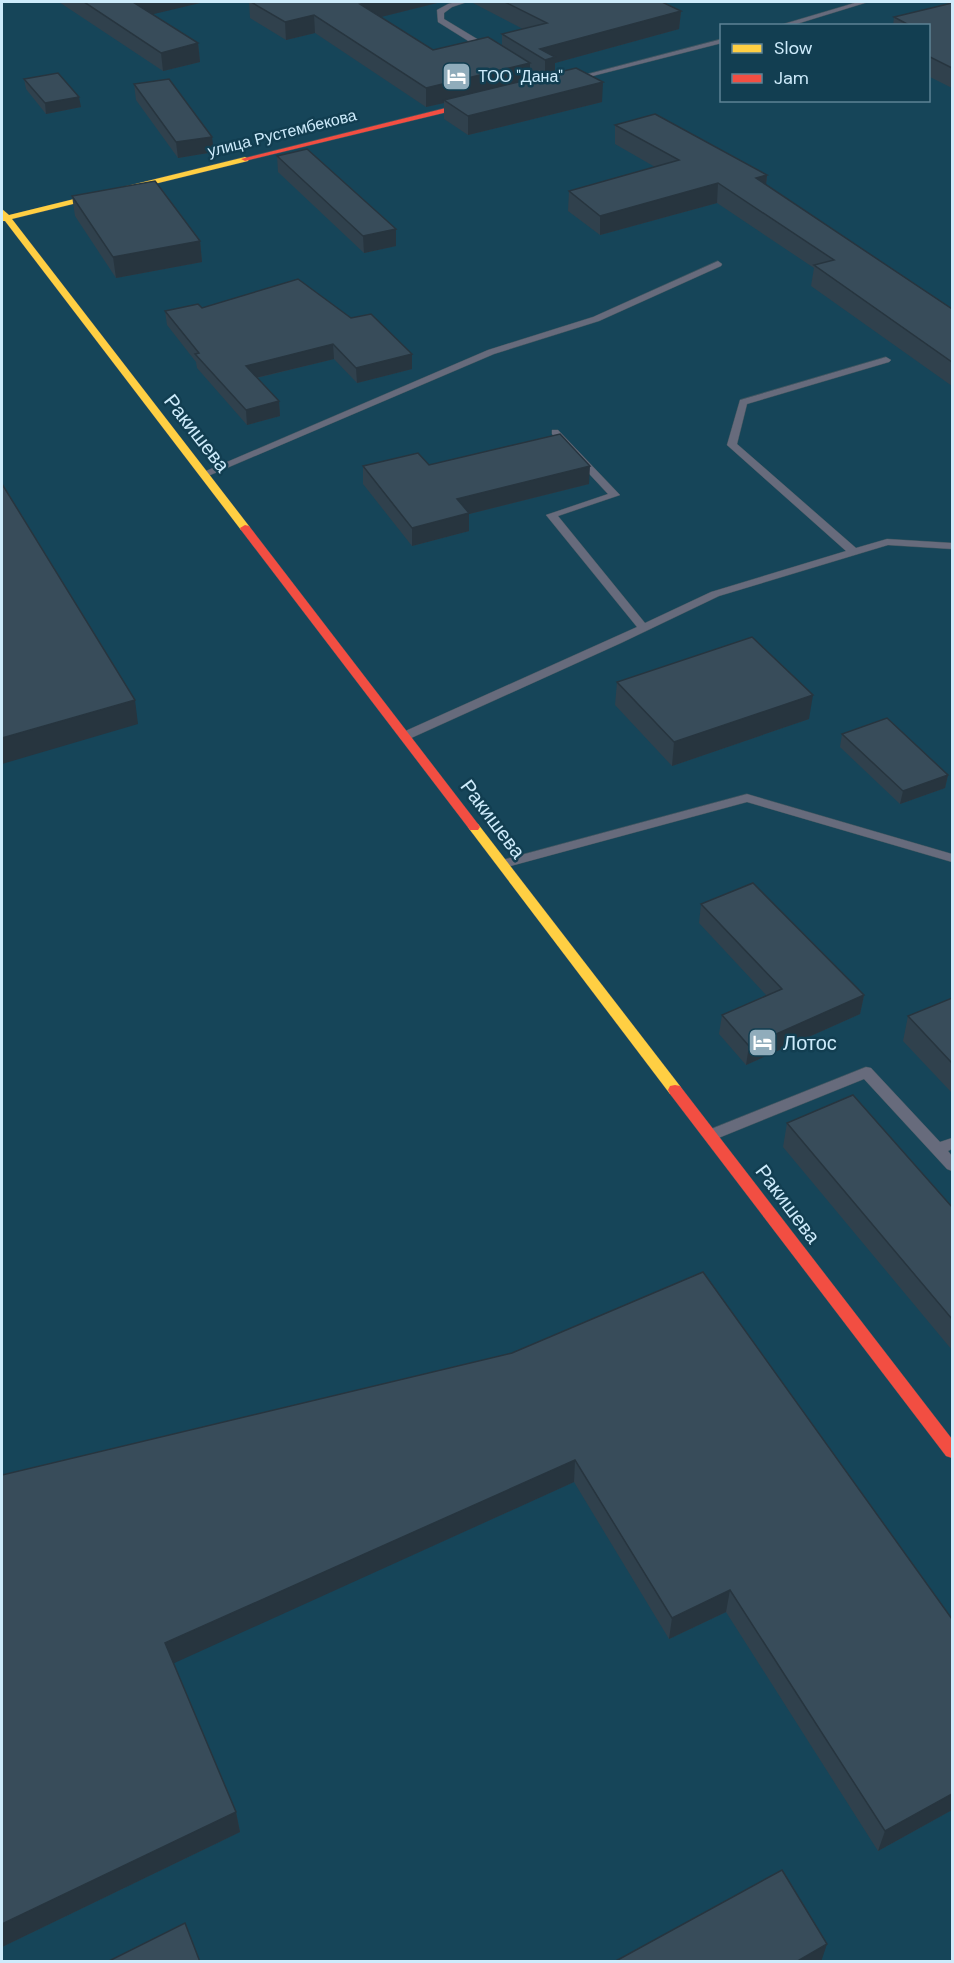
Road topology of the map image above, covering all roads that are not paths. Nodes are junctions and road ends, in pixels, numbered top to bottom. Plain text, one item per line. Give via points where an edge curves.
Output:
1 (463, 2) edge
2 (864, 2) edge
3 (787, 24) edge
4 (720, 42) edge
5 (497, 55) edge
6 (567, 81) edge
7 (501, 97) edge
8 (3, 216) edge
9 (718, 264) dead end
10 (886, 360) dead end
11 (555, 432) dead end
12 (204, 474) junction
13 (952, 546) edge
14 (854, 552) junction
15 (643, 628) junction
16 (405, 736) junction
17 (952, 858) edge
18 (503, 864) junction
19 (711, 1135) junction
20 (945, 1146) edge
21 (952, 1165) edge
22 (952, 1451) edge

1 - 5 lane via 440,12 441,20
2 - 3 lane
4 - 6 lane
7 - 8 street, улица Рустембекова
8 - 12 street, Ракишева
9 - 12 lane via 596,318 491,352
10 - 14 lane via 743,402 732,445
11 - 15 lane via 615,495 551,515
12 - 16 street, Ракишева
13 - 14 lane via 887,542
14 - 15 lane via 715,594
15 - 16 lane
16 - 18 street, Ракишева
17 - 18 lane via 747,798
18 - 19 street, Ракишева
19 - 20 lane via 866,1072
19 - 22 street, Ракишева
20 - 21 lane

